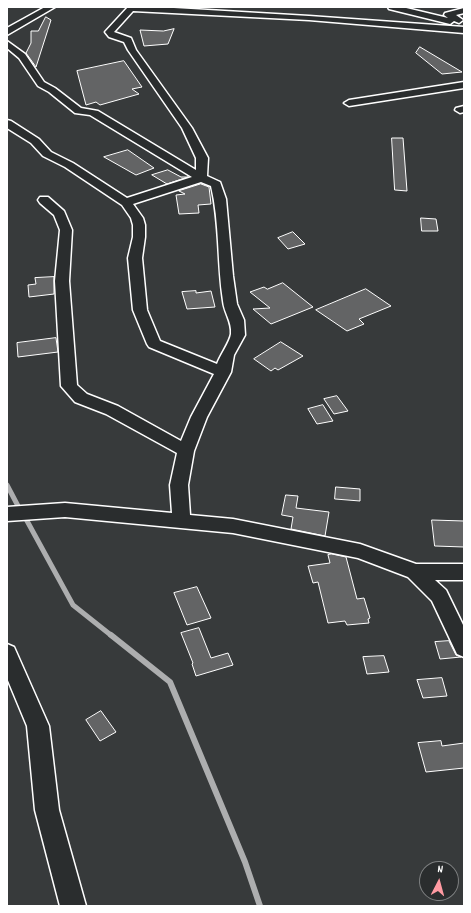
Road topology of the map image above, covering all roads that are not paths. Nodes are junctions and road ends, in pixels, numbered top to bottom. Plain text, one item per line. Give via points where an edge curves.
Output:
1 (51, 7) edge
2 (131, 7) edge
3 (392, 7) edge
4 (464, 10) edge
5 (464, 23) edge
6 (464, 30) edge
7 (7, 32) edge
8 (7, 44) edge
9 (464, 85) edge
10 (349, 103) dead end
11 (7, 123) edge
12 (200, 178) junction
13 (44, 200) dead end
14 (126, 202) junction
15 (223, 372) junction
16 (186, 451) junction
17 (7, 514) edge
18 (181, 521) junction
19 (415, 572) junction
20 (464, 572) edge
21 (464, 648) edge
22 (8, 658) edge
23 (73, 906) edge

1 - 7 street
2 - 6 street
2 - 12 street via 109,32 128,40 132,50 187,128 202,158
3 - 5 street
4 - 5 street via 448,15
8 - 12 street via 22,56 41,84 79,111 94,113
9 - 10 street
11 - 14 street via 34,141 47,154 70,165
12 - 14 street
12 - 15 street via 216,184 220,199 226,276 230,304 237,320 238,335 227,355
13 - 16 street via 60,214 66,230 62,281 69,386 81,398 112,410
14 - 15 street via 137,218 139,226 135,258 140,310 154,344
15 - 16 street via 199,417
16 - 18 street via 179,485
17 - 18 street via 65,510
18 - 19 street via 233,526 360,551
19 - 20 street
19 - 21 street via 439,596
22 - 23 street via 38,726 47,810

